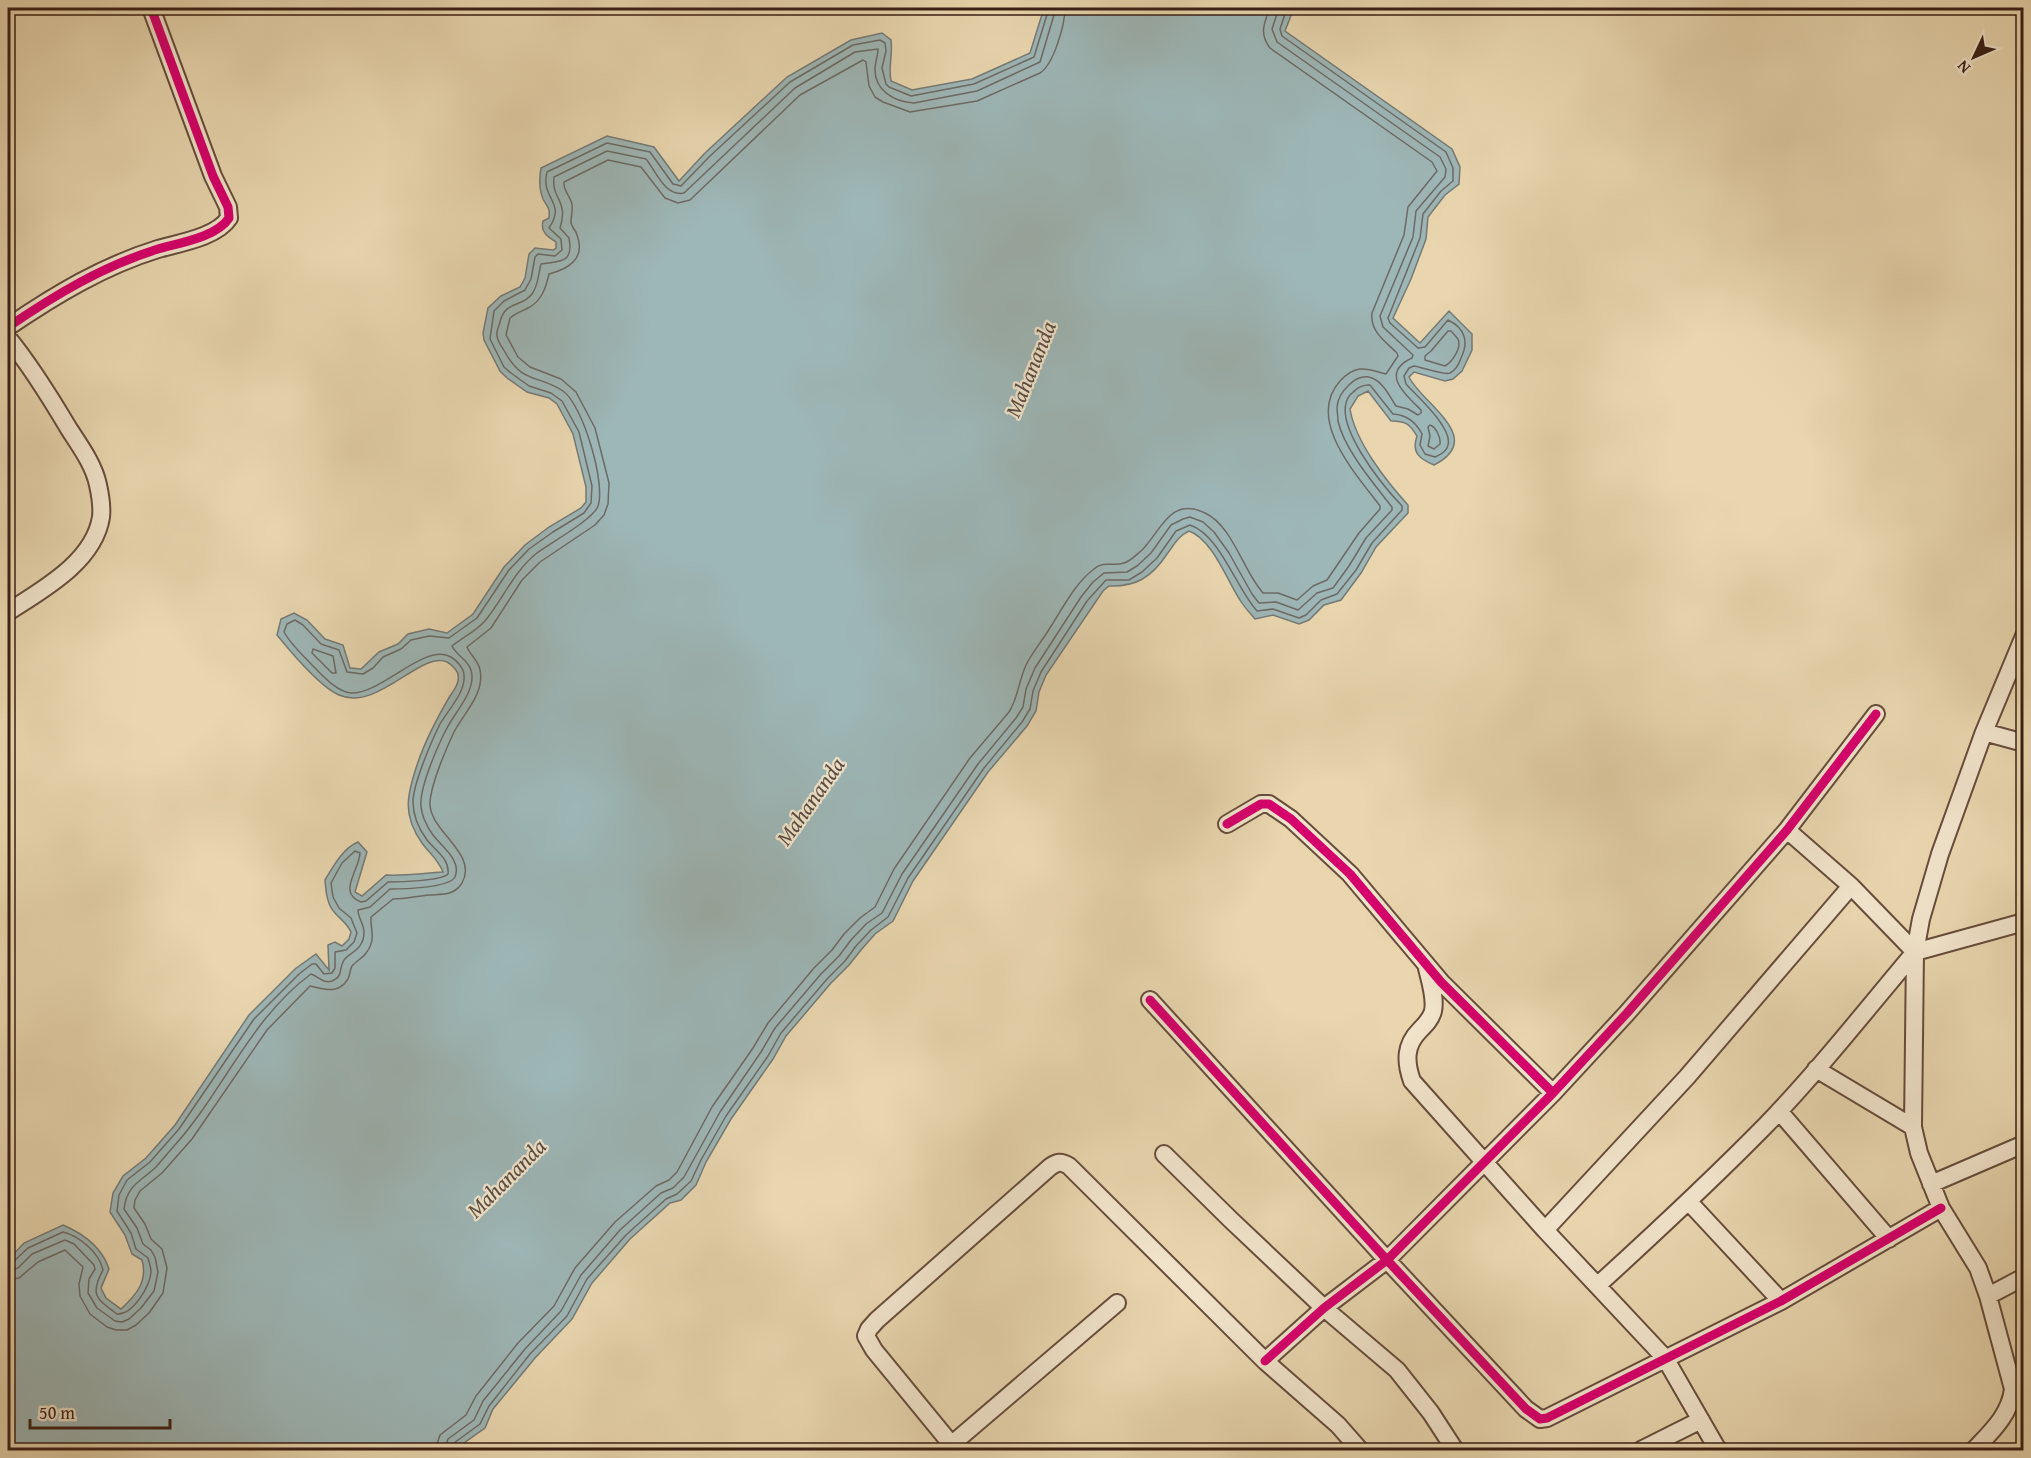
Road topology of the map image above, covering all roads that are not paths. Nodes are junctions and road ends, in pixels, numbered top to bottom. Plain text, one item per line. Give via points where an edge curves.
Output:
1 (152, 8) edge
2 (8, 327) edge
3 (8, 338) edge
4 (8, 612) edge
5 (2024, 636) edge
6 (1876, 714) dead end
7 (1984, 732) junction
8 (2024, 743) edge
9 (1227, 824) dead end
10 (1787, 830) junction
11 (1851, 886) junction
12 (2024, 922) edge
13 (1915, 952) junction
14 (1426, 964) junction
15 (1150, 1000) dead end
16 (1816, 1069) junction
17 (1553, 1093) junction
18 (1779, 1111) junction
19 (1913, 1127) junction
20 (2024, 1144) edge
21 (1164, 1154) dead end
22 (1484, 1161) junction
23 (1931, 1184) junction
24 (1689, 1202) junction
25 (1941, 1208) junction
26 (1545, 1230) junction
27 (1888, 1239) junction
28 (1387, 1260) junction
29 (2024, 1277) edge
30 (1598, 1285) junction
31 (1988, 1296) junction
32 (1781, 1301) junction
33 (1118, 1303) dead end
34 (1324, 1308) junction
35 (1665, 1358) junction
36 (1265, 1361) junction
37 (2018, 1387) edge
38 (1701, 1420) junction
39 (953, 1448) edge
40 (1360, 1450) edge
41 (1455, 1450) edge
42 (1641, 1450) edge
43 (1718, 1450) edge
44 (1974, 1450) edge

1 - 2 street via 229,218 217,231 140,255 77,282
3 - 4 street via 41,383 90,464 98,485 101,516 95,537 78,560 40,592
5 - 7 street
6 - 10 street
7 - 8 street
7 - 13 street via 1940,854
9 - 14 street via 1261,804 1269,804 1283,813 1350,874
10 - 11 street
10 - 17 street
11 - 13 street
11 - 26 street via 1687,1077
12 - 13 street
13 - 16 street
13 - 19 street
14 - 17 street
14 - 22 street via 1433,1011 1408,1044 1408,1070 1417,1089
15 - 28 street
16 - 18 street
16 - 19 street
17 - 22 street
18 - 24 street
18 - 27 street
19 - 23 street
20 - 23 street
21 - 34 street
22 - 26 street
22 - 28 street
23 - 25 street
24 - 30 street
24 - 32 street
25 - 27 street
25 - 31 street via 1978,1268
26 - 30 street
27 - 32 street
28 - 34 street
28 - 35 street via 1526,1409 1540,1419
29 - 31 street
30 - 35 street
31 - 37 street
32 - 35 street
33 - 39 street
34 - 36 street
34 - 41 street via 1397,1370
35 - 38 street
36 - 39 street via 1069,1166 1056,1163 877,1320 866,1336
36 - 40 street via 1338,1425
37 - 44 street via 2006,1414
38 - 42 street
38 - 43 street

